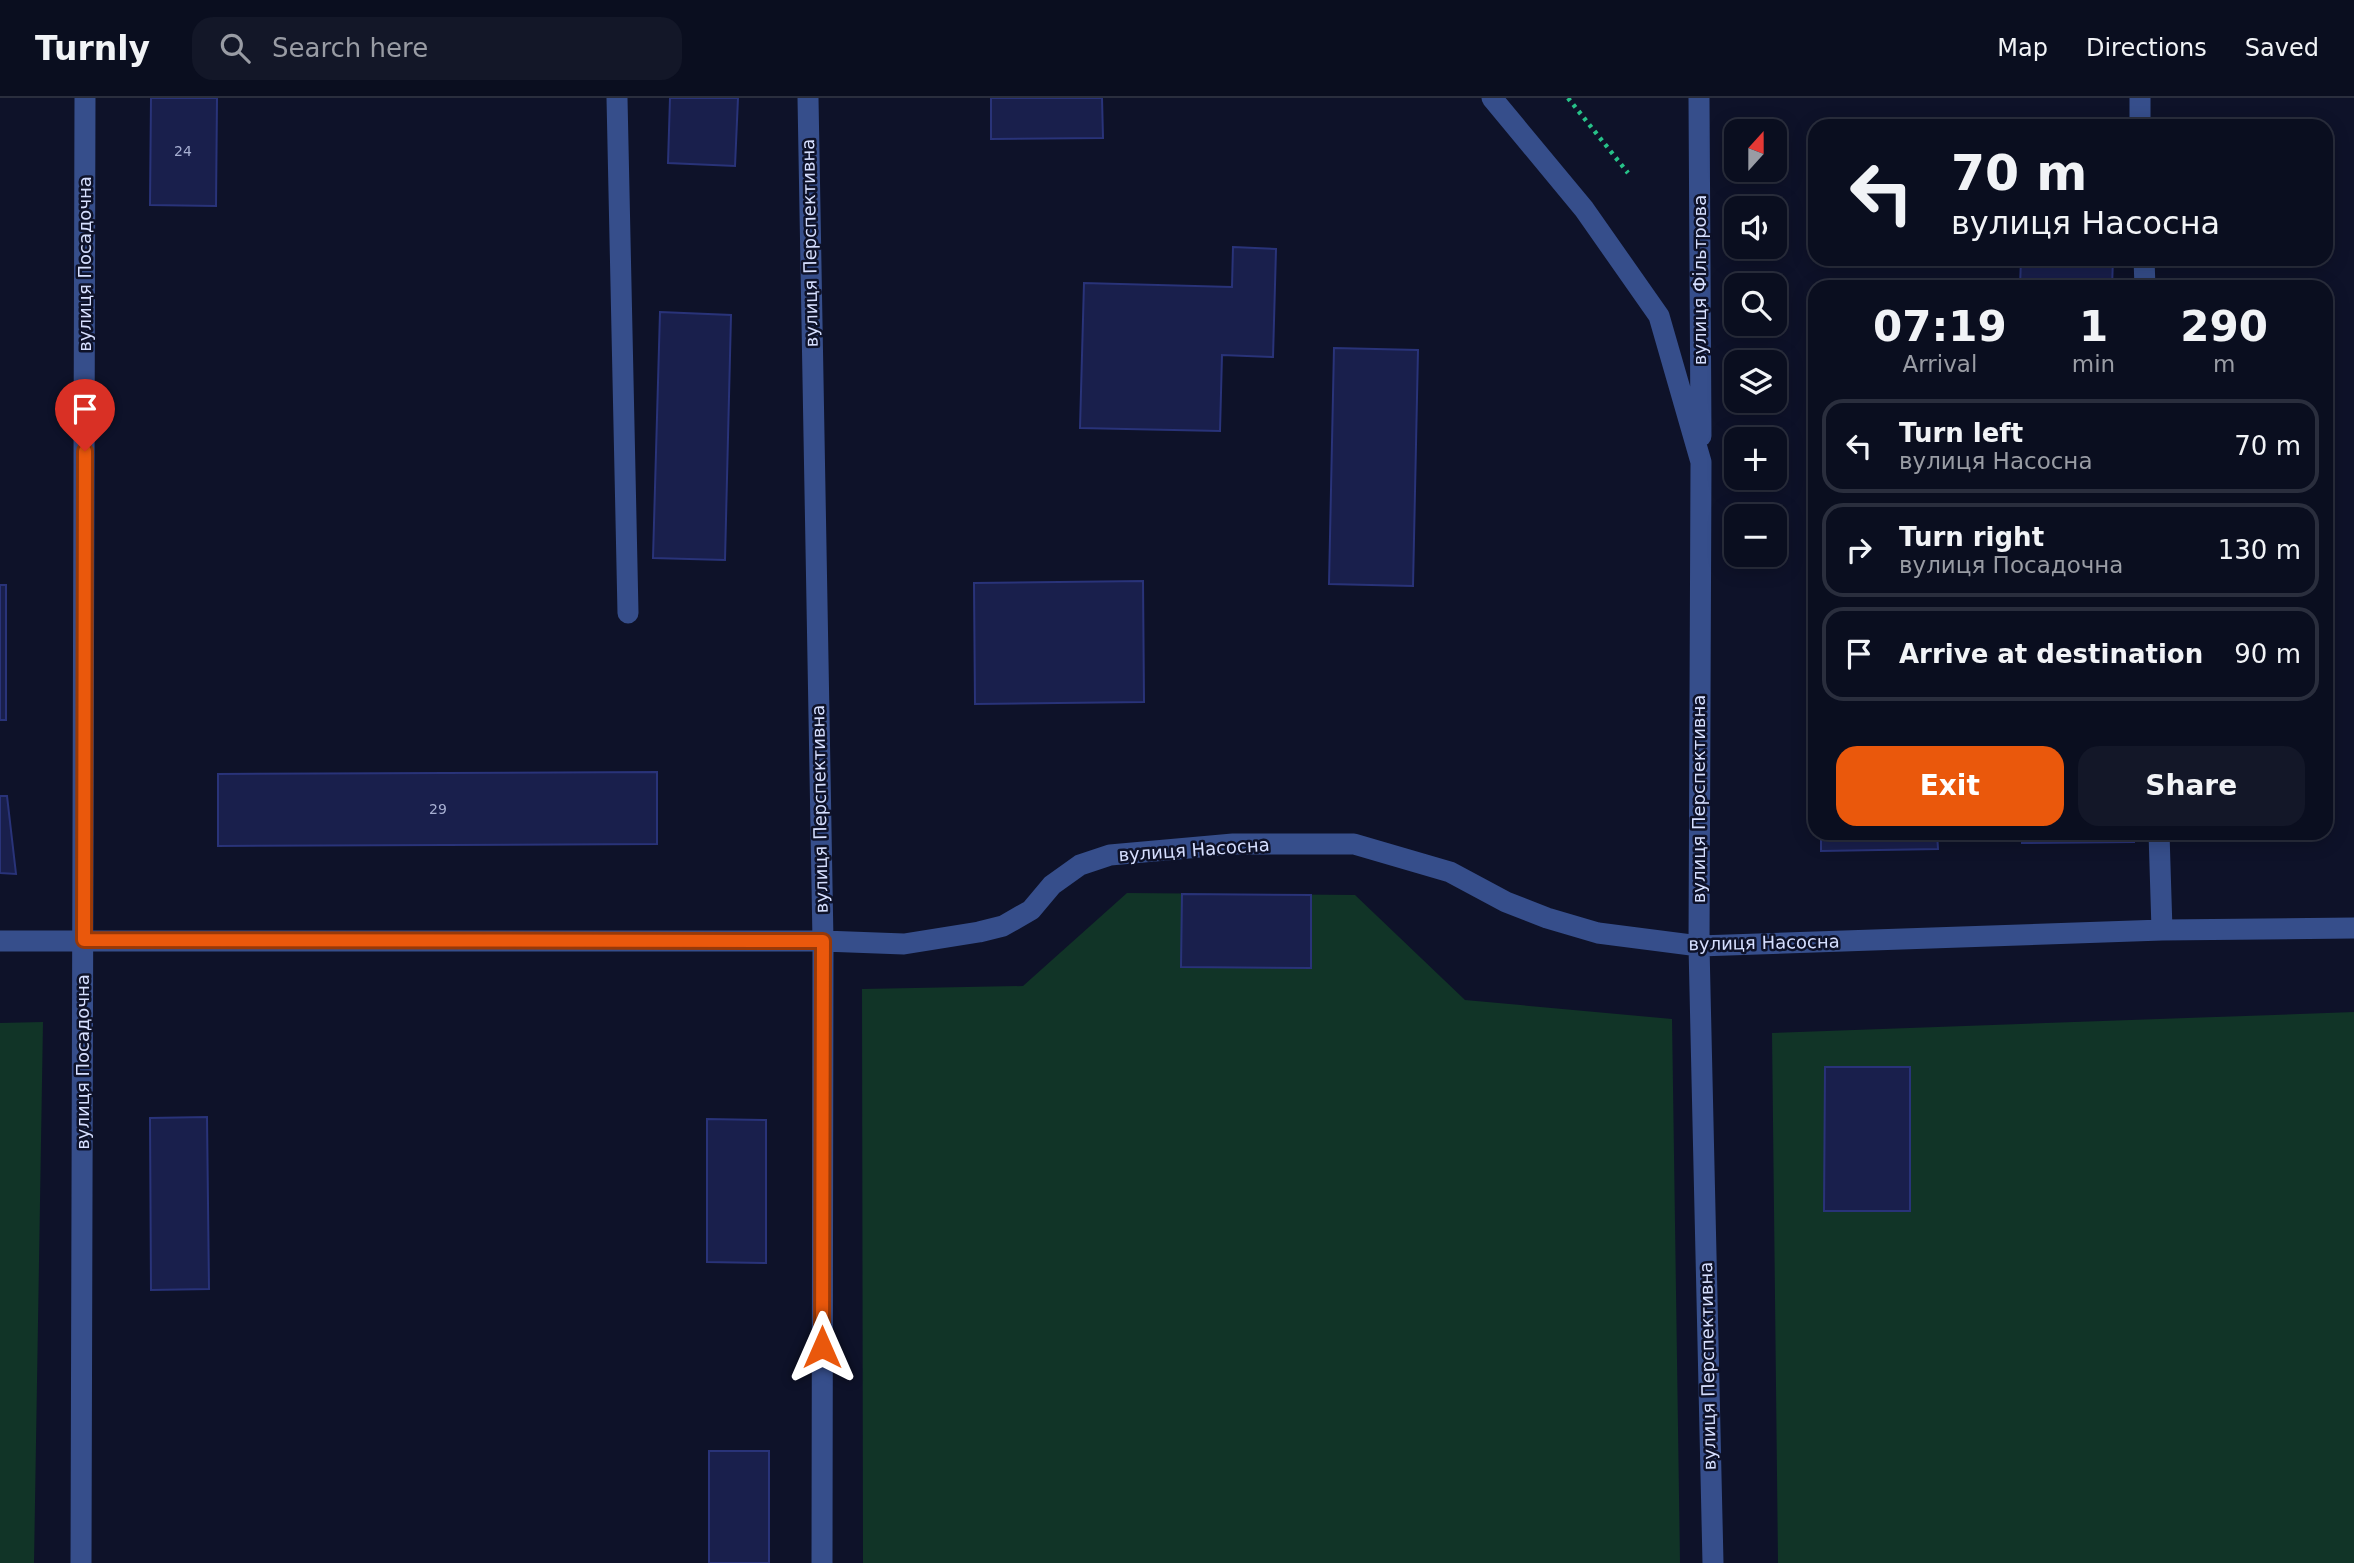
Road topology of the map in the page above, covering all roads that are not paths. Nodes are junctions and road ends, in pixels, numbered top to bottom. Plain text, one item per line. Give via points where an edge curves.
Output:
1 (85, 98) edge
2 (617, 98) edge
3 (808, 98) edge
4 (1492, 98) edge
5 (1699, 98) edge
6 (2140, 98) edge
7 (2140, 119) edge
8 (1701, 462) junction
9 (628, 613) dead end
10 (2160, 840) edge
11 (2354, 928) edge
12 (2162, 930) junction
13 (84, 940) junction
14 (823, 941) junction
15 (0, 942) edge
16 (1699, 946) junction
17 (81, 1563) edge
18 (822, 1563) edge
19 (1713, 1563) edge

1 - 13 street, вулиця Посадочна
2 - 9 street
3 - 14 street, вулиця Перспективна
4 - 8 street, вулиця Перспективна via 1584,209 1660,316
5 - 8 street, вулиця Фільтрова
6 - 7 street
8 - 16 street, вулиця Перспективна
10 - 12 street
11 - 12 street, вулиця Насосна
12 - 16 street, вулиця Насосна
13 - 14 street, вулиця Насосна
13 - 15 street, вулиця Насосна
13 - 17 street, вулиця Посадочна
14 - 16 street, вулиця Насосна via 904,944 1003,926 1031,910 1080,865 1110,855 1233,844 1354,844 1450,872 1506,902 1598,933
14 - 18 street, вулиця Перспективна
16 - 19 street, вулиця Перспективна

